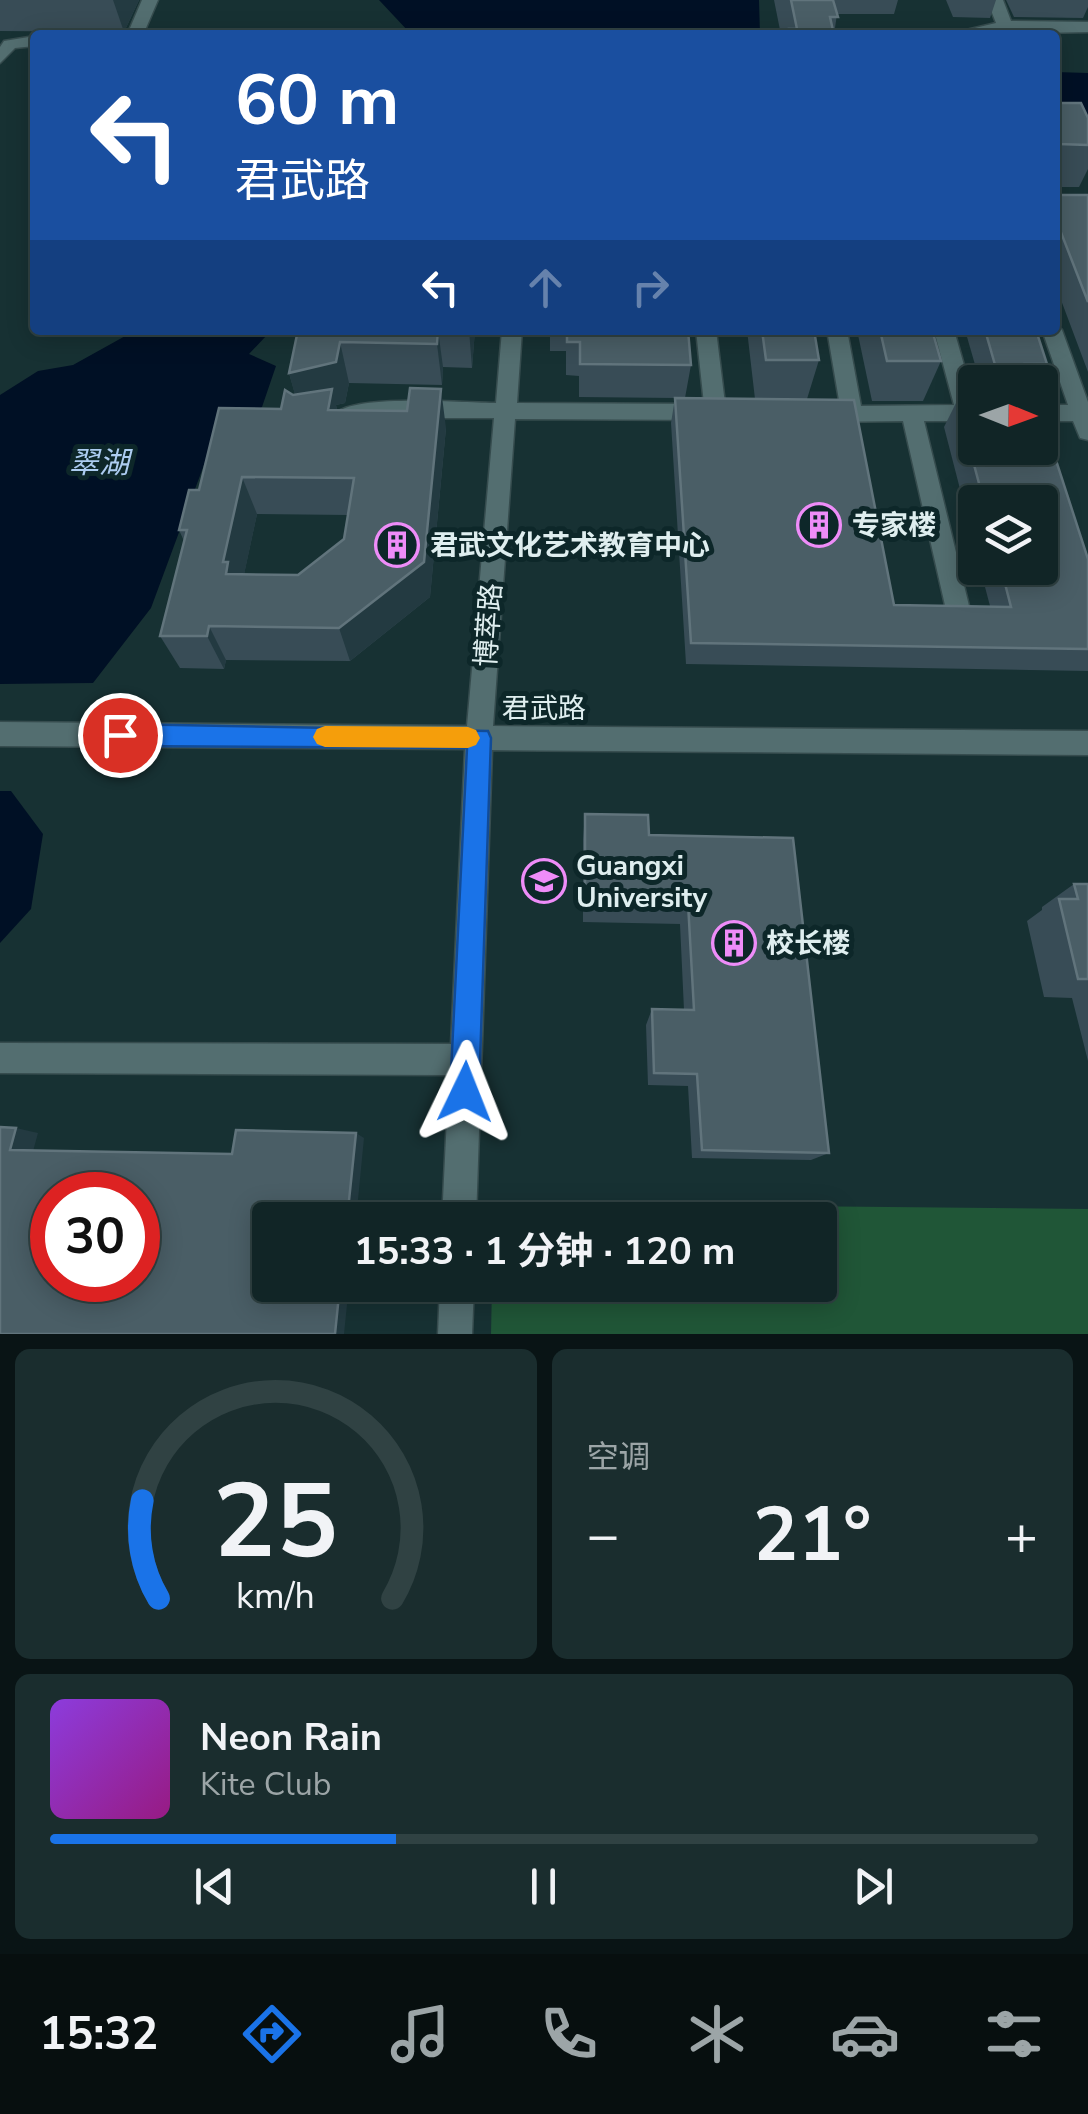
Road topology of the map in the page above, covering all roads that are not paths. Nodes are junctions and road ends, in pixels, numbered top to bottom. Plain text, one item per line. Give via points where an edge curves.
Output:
1 (150, 0) edge
2 (995, 0) edge
3 (1005, 26) junction
4 (1088, 27) edge
5 (138, 30) edge
6 (982, 30) edge
7 (30, 42) edge
8 (0, 58) edge
9 (512, 335) edge
10 (707, 335) edge
11 (838, 335) edge
12 (946, 335) edge
13 (1055, 335) edge
14 (958, 373) edge
15 (1079, 383) edge
16 (505, 410) junction
17 (958, 413) edge
18 (794, 414) edge
19 (852, 414) junction
20 (912, 414) junction
21 (1058, 417) edge
22 (322, 419) edge
23 (1084, 422) edge
24 (959, 614) edge
25 (0, 734) edge
26 (479, 738) junction
27 (1088, 742) edge
28 (0, 1058) edge
29 (466, 1060) junction
30 (460, 1202) edge
31 (455, 1302) edge
32 (454, 1334) edge

1 - 5 street
2 - 3 street
3 - 4 street
3 - 6 street
7 - 8 street via 10,44
9 - 16 street, 博萃路
10 - 16 street via 725,412
11 - 19 street
12 - 14 street
13 - 15 street
15 - 23 street
16 - 22 street via 379,410
16 - 26 street, 博萃路
17 - 20 street
18 - 19 street
19 - 20 street
20 - 24 street
21 - 23 street
25 - 26 street, 君武路
26 - 27 street, 君武路
26 - 29 street, 博萃路
28 - 29 street
29 - 30 street, 博萃路
31 - 32 street

